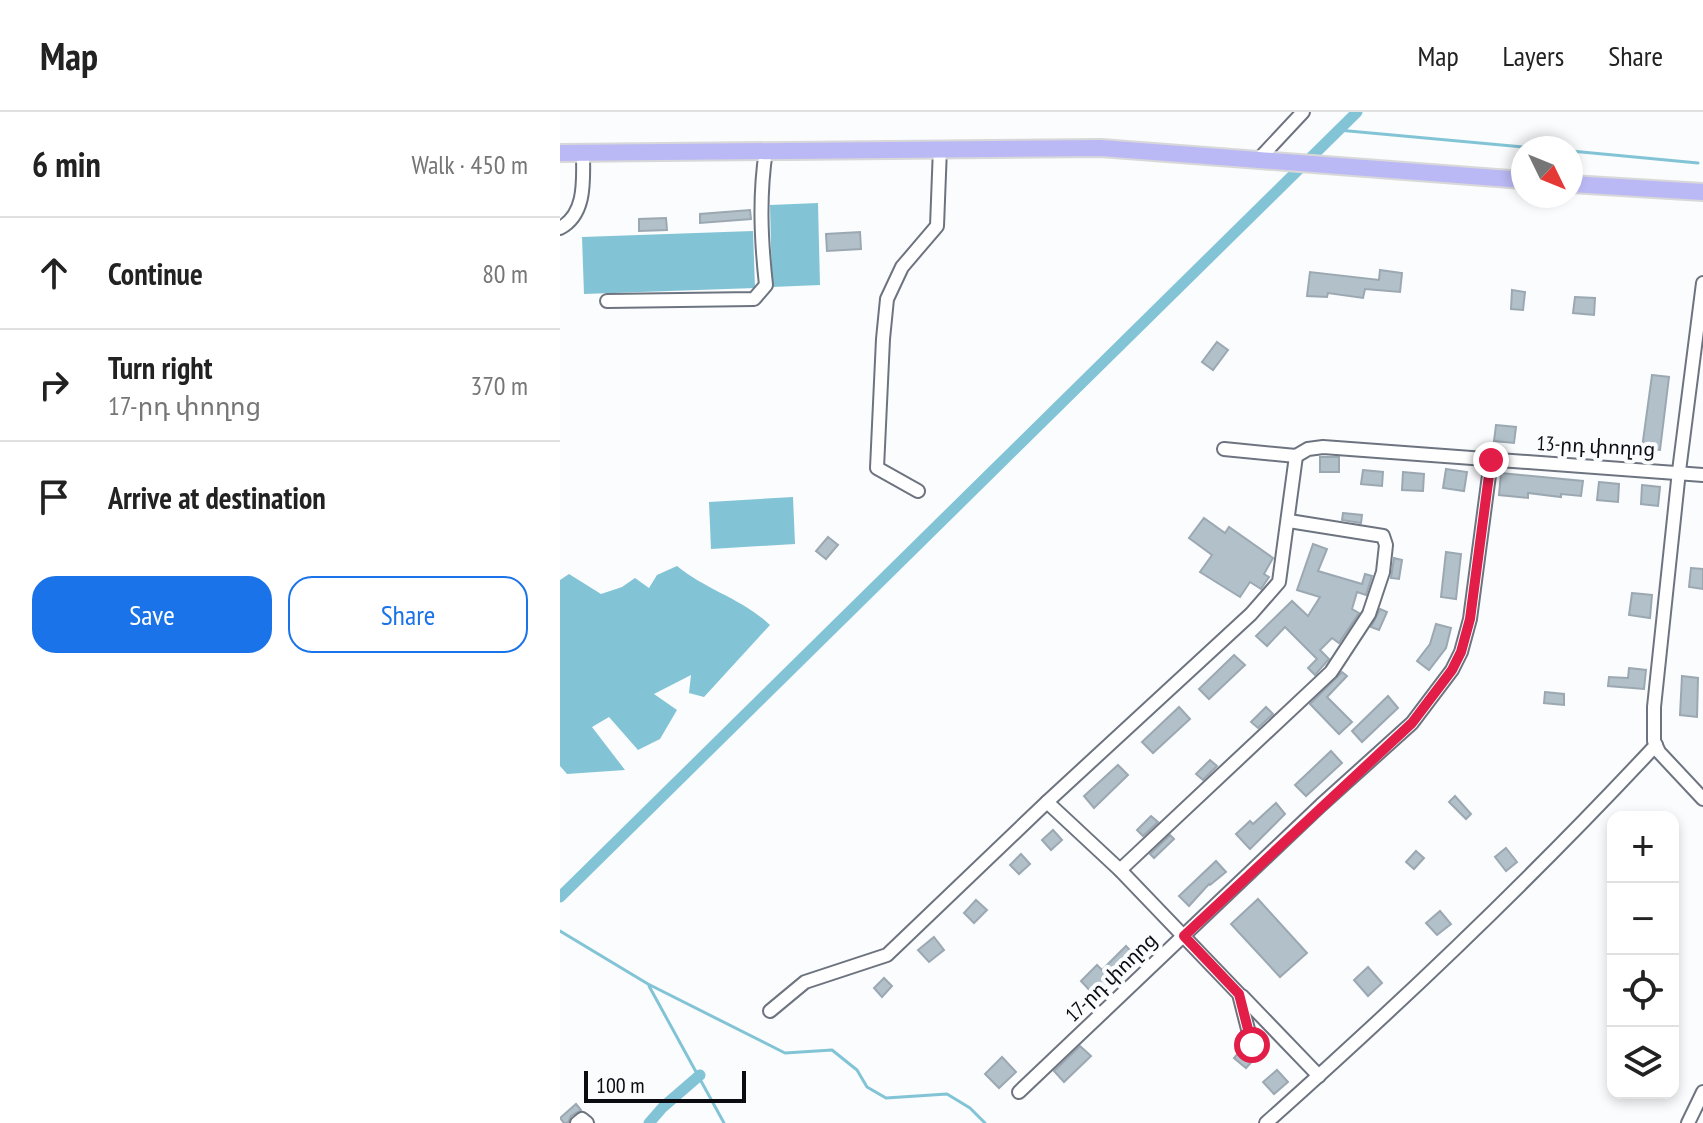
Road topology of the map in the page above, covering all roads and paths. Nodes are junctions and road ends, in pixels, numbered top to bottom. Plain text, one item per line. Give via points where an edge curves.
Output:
1 (1303, 112) edge
2 (940, 148) junction
3 (766, 150) junction
4 (560, 153) edge
5 (583, 153) junction
6 (1268, 159) junction
7 (1511, 179) edge
8 (1583, 185) edge
9 (1703, 192) edge
10 (560, 228) edge
11 (1703, 283) edge
12 (607, 301) dead end
13 (1224, 449) dead end
14 (1296, 456) junction
15 (1491, 460) junction
16 (1679, 471) junction
17 (1703, 475) edge
18 (918, 491) dead end
19 (1289, 521) junction
20 (1656, 745) junction
21 (1703, 799) edge
22 (1047, 802) junction
23 (1120, 870) junction
24 (1184, 936) junction
25 (1239, 994) junction
26 (770, 1011) dead end
27 (1252, 1045) dead end
28 (1319, 1076) junction
29 (1019, 1092) dead end
30 (1703, 1092) edge
31 (577, 1123) edge
32 (587, 1123) edge
33 (1266, 1123) edge
34 (1688, 1123) edge

1 - 6 street
2 - 3 main road
2 - 6 main road via 1101,148
2 - 18 street via 937,226 902,267 887,299 883,339 877,468
3 - 5 main road
3 - 12 street via 761,186 766,285 754,299
4 - 5 main road
5 - 10 street via 581,200 575,215
6 - 7 main road
8 - 9 main road
11 - 16 street
13 - 14 street, 13-րդ փողոց
14 - 15 street, 13-րդ փողոց via 1323,447
14 - 19 street
15 - 16 street, 13-րդ փողոց
15 - 24 street, 17-րդ փողոց via 1470,619 1452,670 1412,723
16 - 17 street, 13-րդ փողոց
16 - 20 street via 1654,707
19 - 22 street via 1279,582
19 - 23 street via 1383,536 1383,572 1369,614 1331,672
20 - 21 street
20 - 28 street
22 - 23 street
22 - 26 street via 887,955 805,982
23 - 24 street
24 - 25 street
24 - 29 street, 17-րդ փողոց
25 - 27 street
25 - 28 street
28 - 33 street
30 - 34 street
31 - 32 street

